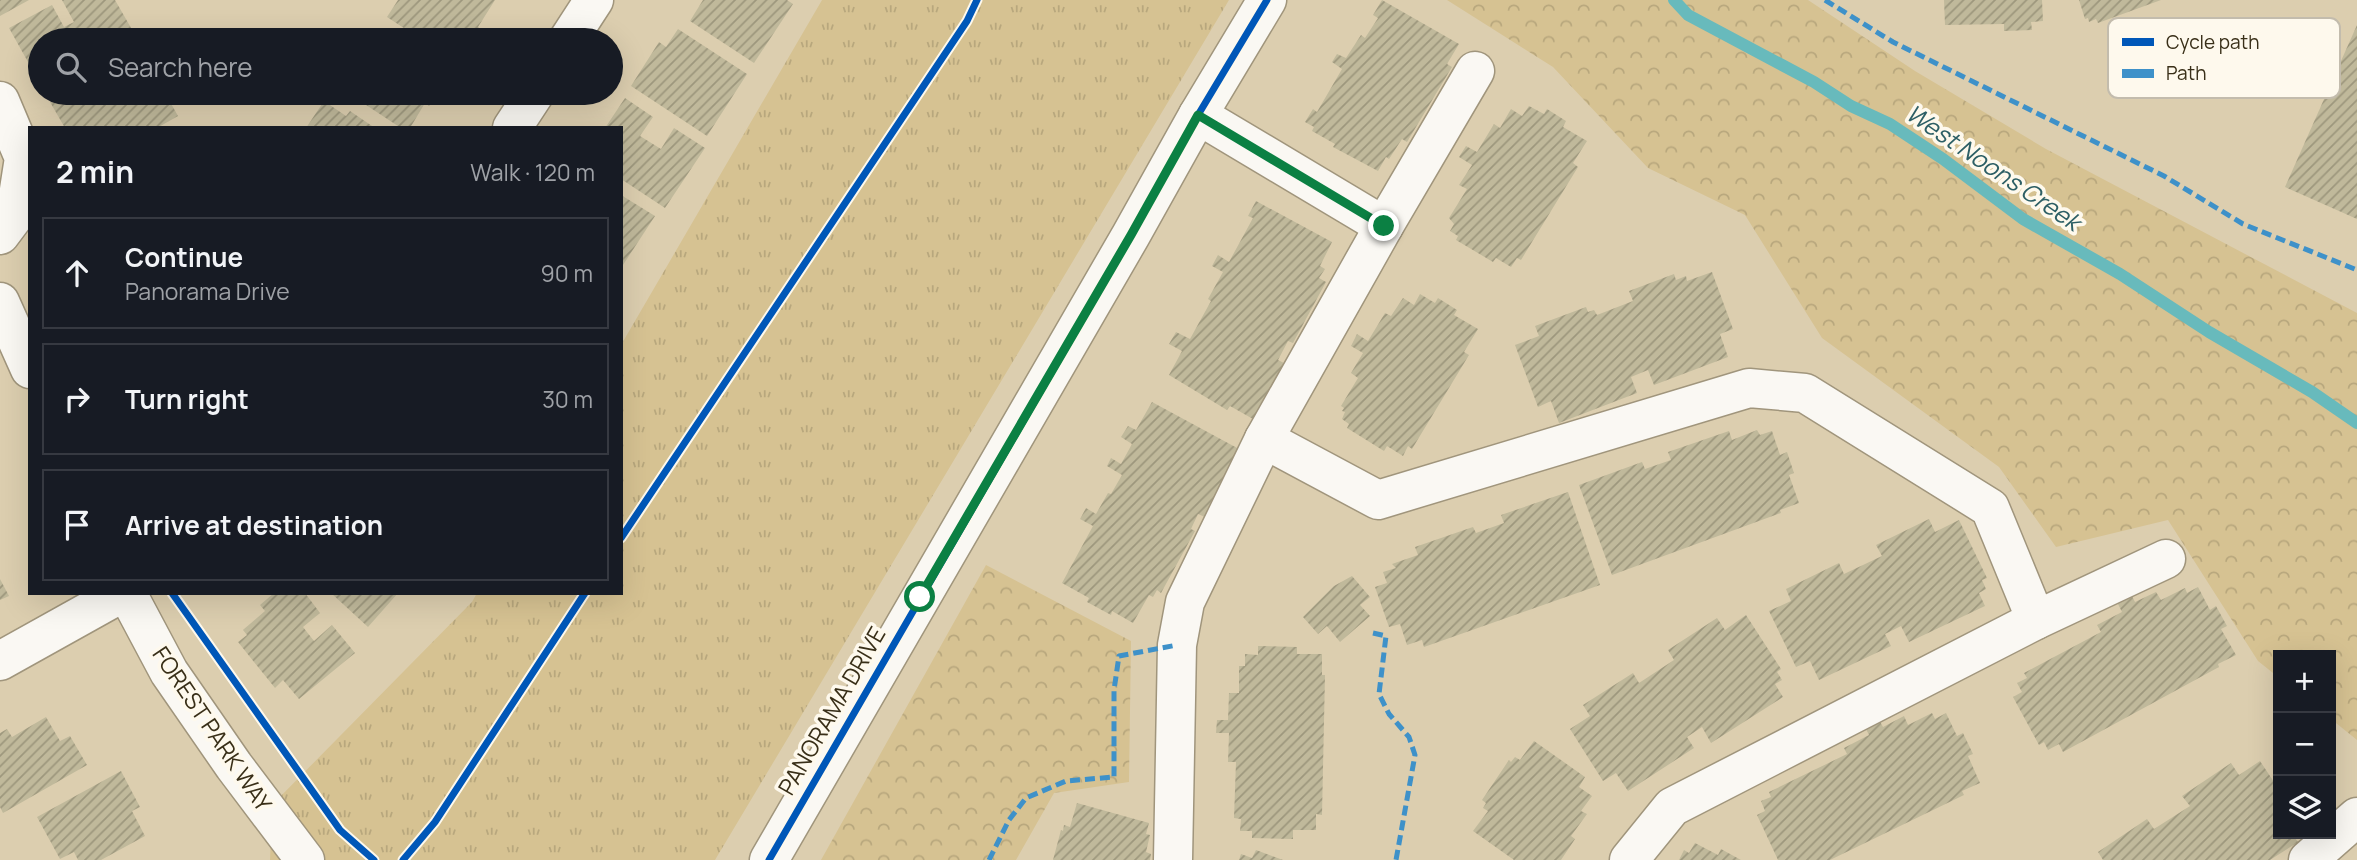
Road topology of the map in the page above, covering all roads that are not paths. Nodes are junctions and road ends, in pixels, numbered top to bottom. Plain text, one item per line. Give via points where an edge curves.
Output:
1 (594, 0) edge
2 (1267, 0) edge
3 (576, 28) edge
4 (1475, 71) dead end
5 (0, 101) edge
6 (526, 105) edge
7 (1198, 115) junction
8 (513, 126) edge
9 (1384, 226) junction
10 (0, 235) edge
11 (0, 302) edge
12 (28, 365) edge
13 (1264, 439) junction
14 (2166, 559) dead end
15 (121, 595) edge
16 (126, 595) edge
17 (2036, 620) junction
18 (0, 661) edge
19 (2357, 817) edge
20 (305, 860) edge
21 (769, 860) edge
22 (1173, 860) edge
23 (1629, 860) edge
24 (2308, 860) edge

1 - 3 street
2 - 7 street, PANORAMA DRIVE
4 - 9 street
5 - 10 street via 24,158 15,215
6 - 8 street
7 - 9 street
7 - 21 street, PANORAMA DRIVE
9 - 13 street
11 - 12 street
13 - 17 street via 1378,500 1749,388 1805,393 1990,508
13 - 22 street via 1185,602 1177,645
14 - 17 street
15 - 18 street
16 - 20 street, FOREST PARK WAY via 169,672
17 - 23 street via 1672,807
19 - 24 street

